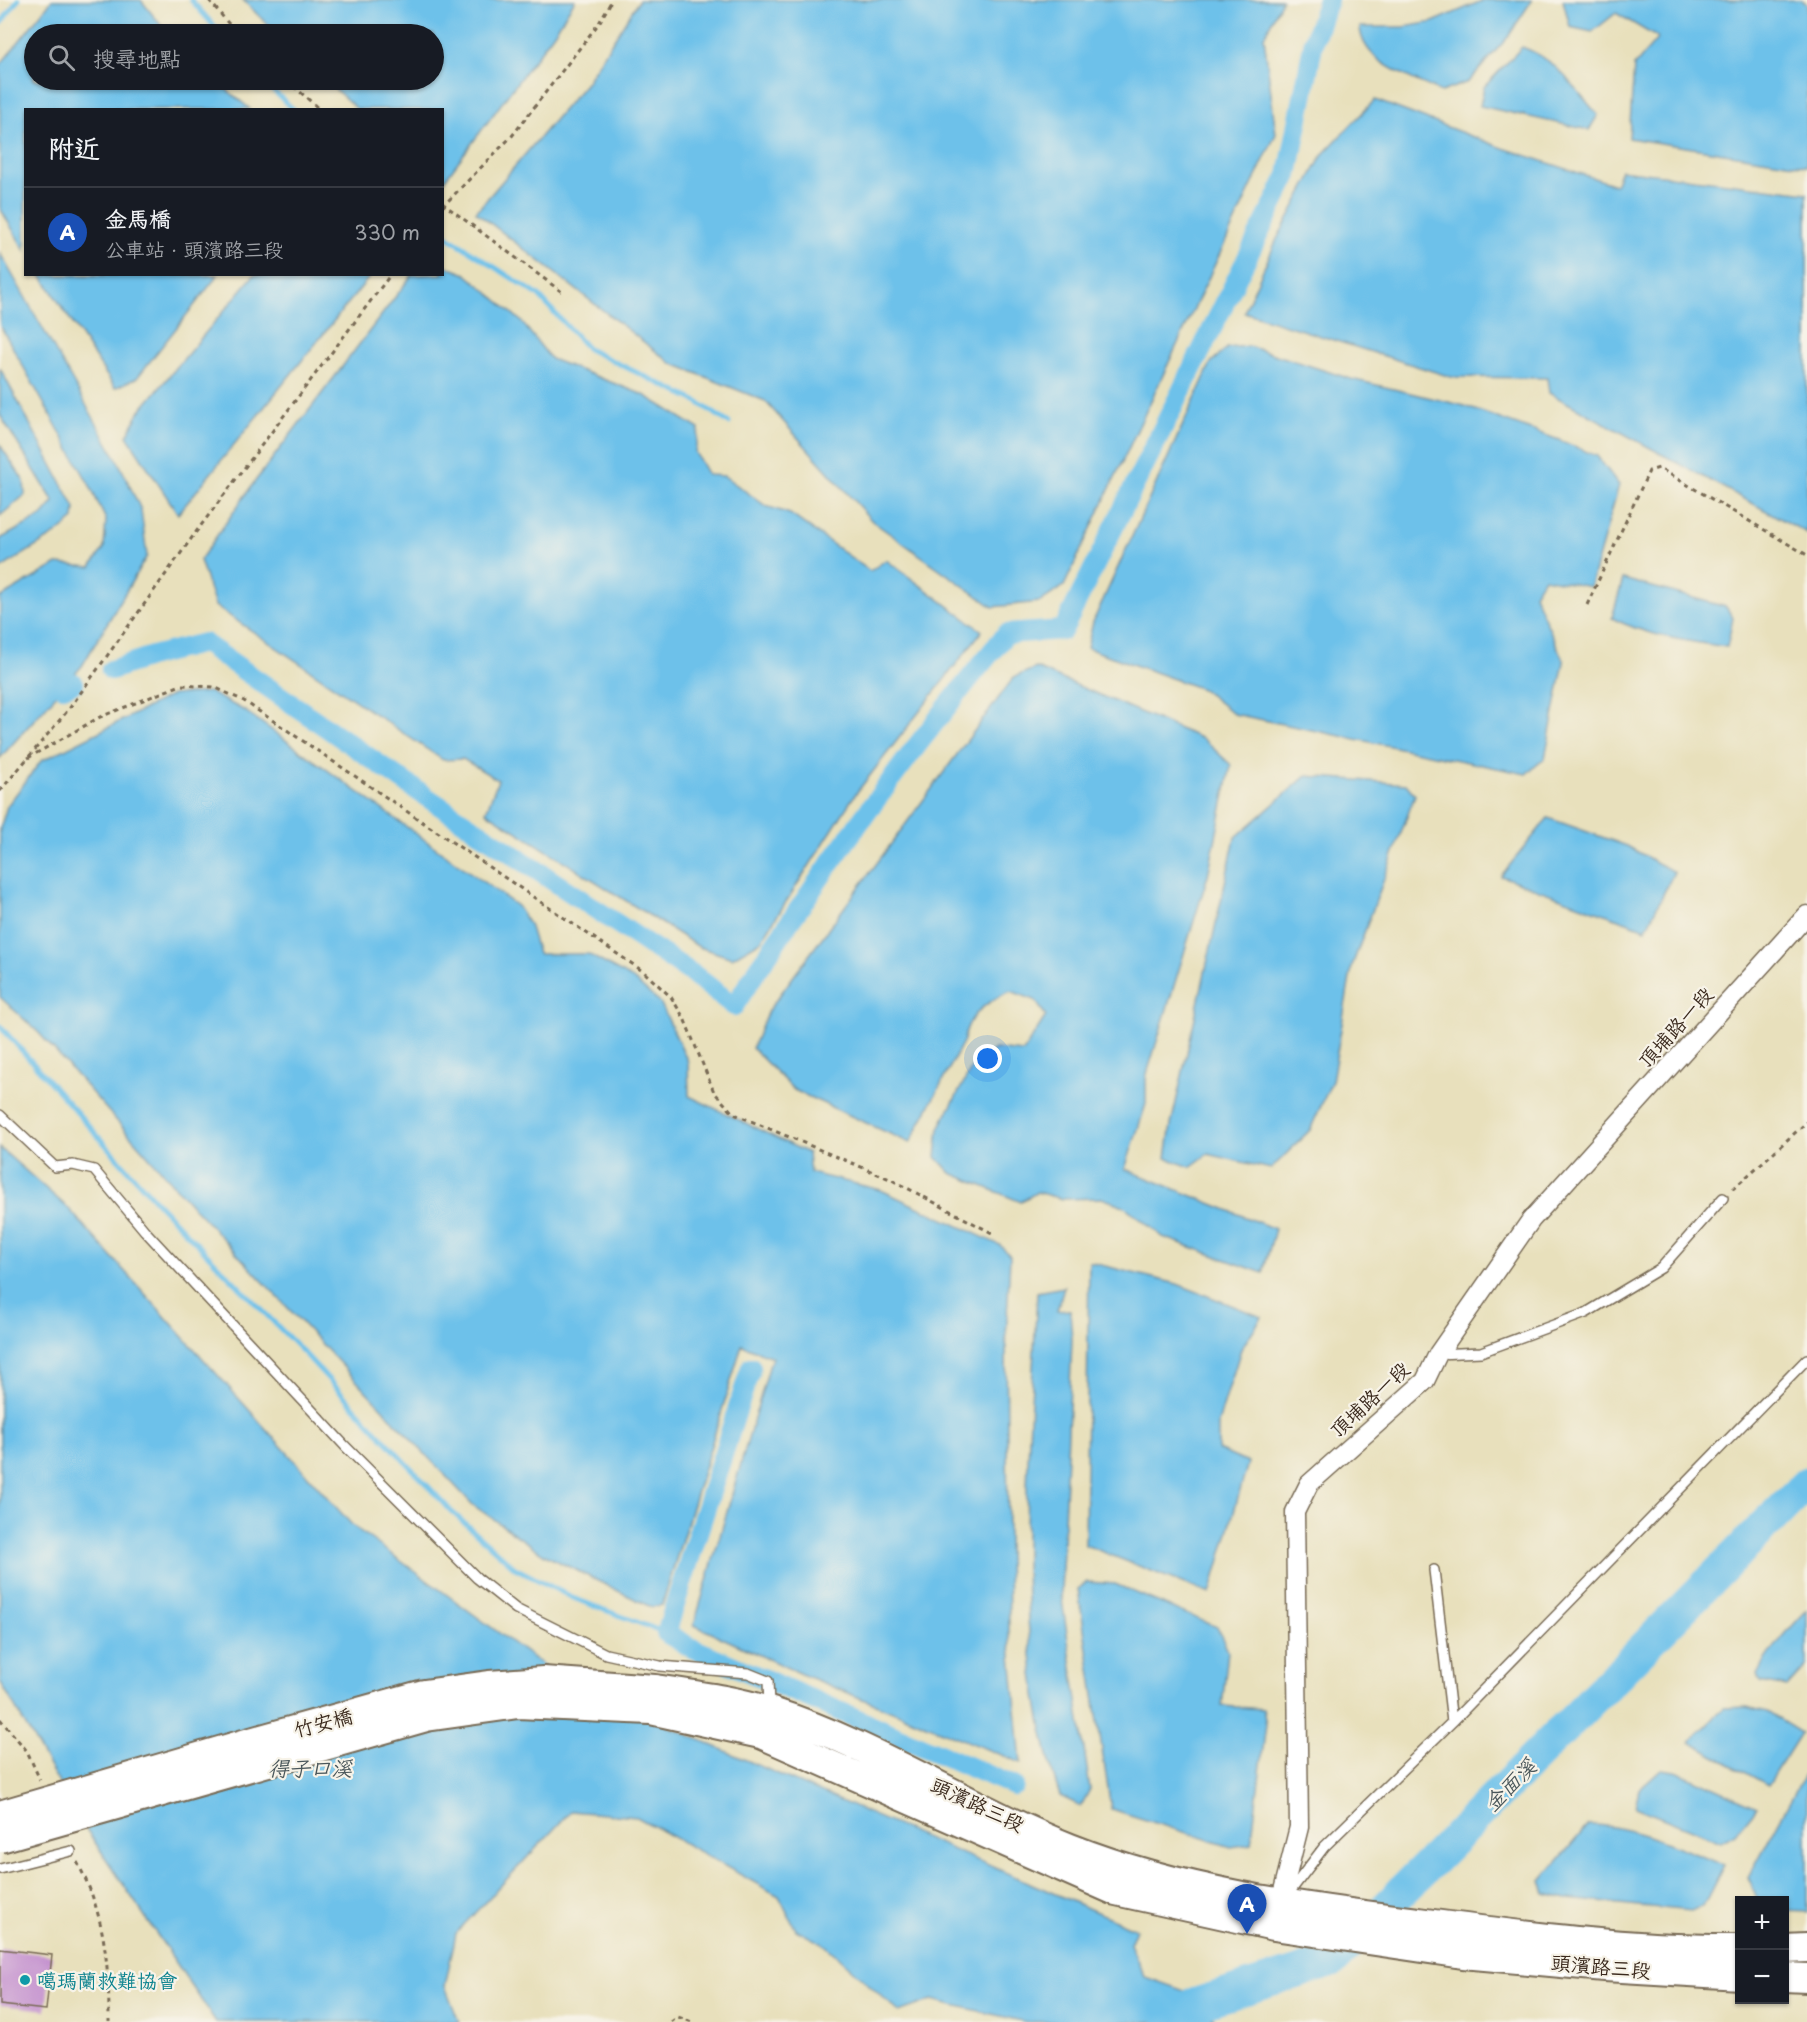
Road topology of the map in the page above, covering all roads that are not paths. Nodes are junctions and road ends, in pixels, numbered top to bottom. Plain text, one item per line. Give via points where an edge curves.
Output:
1 (1807, 915) edge
2 (0, 1114) edge
3 (1723, 1198) road end
4 (1438, 1354) junction
5 (1807, 1359) edge
6 (1434, 1570) dead end
7 (653, 1699) junction
8 (1452, 1722) junction
9 (765, 1723) junction
10 (0, 1815) edge
11 (0, 1838) edge
12 (71, 1851) road end
13 (0, 1869) edge
14 (1287, 1912) junction
15 (1470, 1942) junction
16 (1789, 1948) edge
17 (1807, 1948) edge
18 (1735, 1949) edge
19 (1735, 1975) edge
20 (1789, 1977) edge
21 (1807, 1978) edge

1 - 4 street, 頂埔路一段 via 1531,1220
2 - 9 lane via 55,1167 73,1165 94,1170 145,1231 345,1446 477,1578 516,1609 606,1654 660,1666 748,1673 768,1681
3 - 4 lane via 1661,1268 1586,1313 1481,1352
4 - 14 street, 頂埔路一段 via 1425,1381 1310,1484 1295,1512 1299,1827
5 - 8 lane
6 - 8 lane
7 - 9 main road, 頭濱路三段
7 - 10 main road, 竹安橋, bridge via 543,1681 424,1694
7 - 11 main road, 竹安橋, bridge via 518,1704 426,1718
8 - 14 lane via 1324,1847
9 - 14 main road, 頭濱路三段 via 814,1727 1070,1848
12 - 13 lane
14 - 15 main road, 頭濱路三段
15 - 18 main road, 頭濱路三段
15 - 19 main road, 頭濱路三段 via 1605,1968
16 - 17 main road
20 - 21 main road

